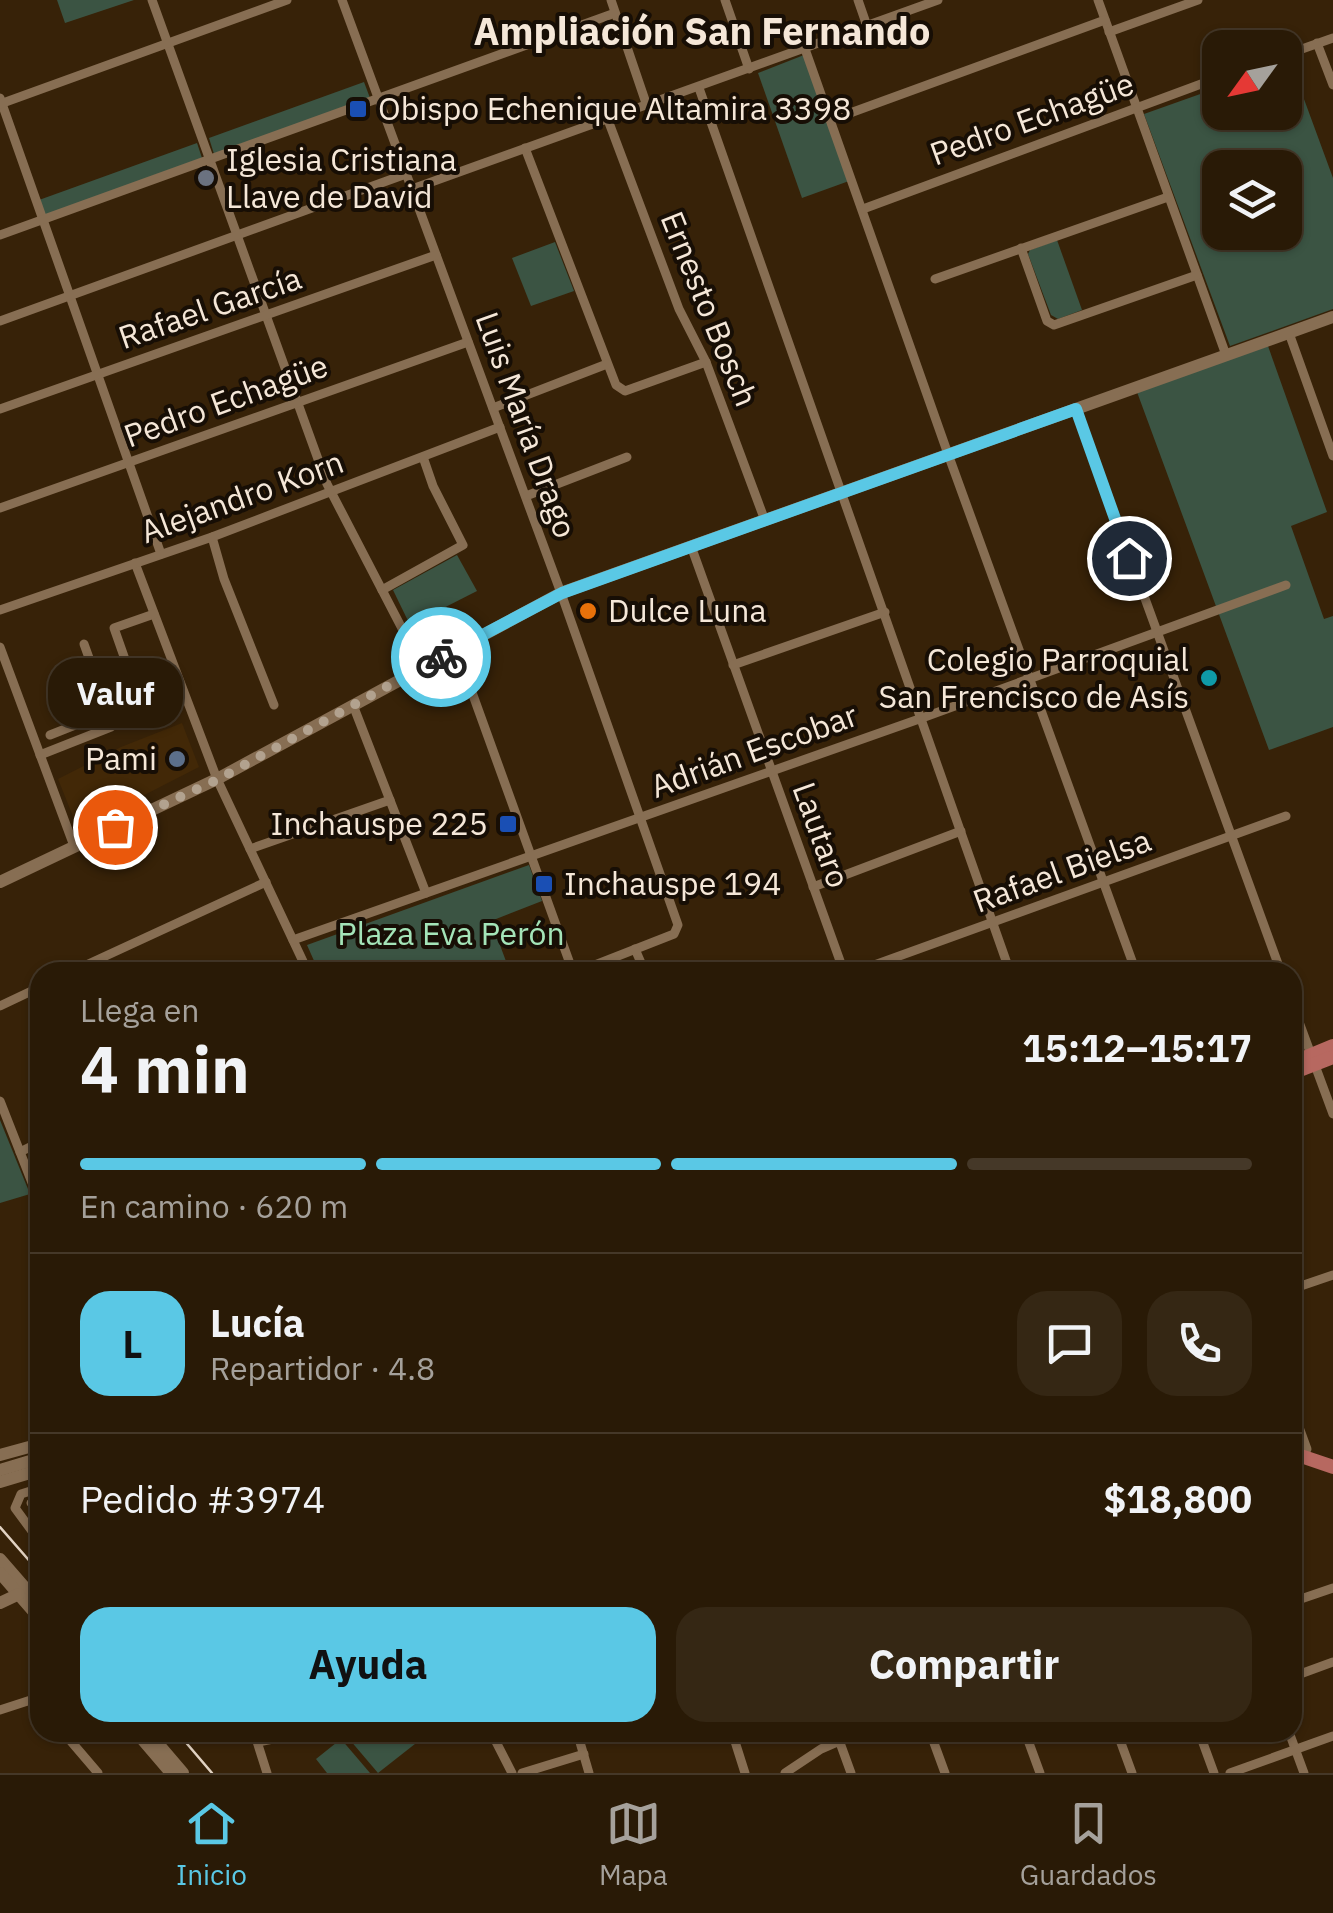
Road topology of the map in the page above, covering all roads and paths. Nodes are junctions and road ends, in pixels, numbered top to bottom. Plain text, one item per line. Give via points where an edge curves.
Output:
1 (152, 0) edge
2 (286, 0) edge
3 (342, 0) edge
4 (611, 0) edge
5 (725, 0) edge
6 (858, 0) edge
7 (938, 0) edge
8 (1098, 0) edge
9 (1198, 0) edge
10 (615, 13) junction
11 (1105, 20) junction
12 (867, 26) junction
13 (1110, 32) junction
14 (1333, 38) edge
15 (168, 44) junction
16 (1318, 44) junction
17 (805, 48) junction
18 (1302, 49) edge
19 (749, 69) junction
20 (1202, 84) edge
21 (1333, 86) edge
22 (698, 88) junction
23 (378, 98) junction
24 (1, 102) edge
25 (647, 106) junction
26 (1136, 107) junction
27 (608, 120) junction
28 (831, 120) junction
29 (525, 148) junction
30 (210, 159) junction
31 (406, 174) junction
32 (412, 189) junction
33 (1168, 197) junction
34 (863, 209) junction
35 (44, 219) junction
36 (0, 235) edge
37 (237, 236) junction
38 (1022, 248) junction
39 (436, 255) junction
40 (1197, 276) junction
41 (935, 279) dead end
42 (71, 295) junction
43 (265, 315) junction
44 (1333, 317) edge
45 (0, 321) edge
46 (1289, 333) junction
47 (468, 342) junction
48 (1226, 355) junction
49 (706, 362) junction
50 (608, 364) junction
51 (99, 374) junction
52 (297, 402) junction
53 (493, 408) junction
54 (0, 409) edge
55 (1076, 409) junction
56 (500, 427) junction
57 (948, 454) junction
58 (1333, 456) edge
59 (423, 457) junction
60 (627, 457) dead end
61 (130, 462) junction
62 (842, 491) junction
63 (331, 492) junction
64 (526, 496) junction
65 (0, 508) edge
66 (764, 518) junction
67 (212, 537) junction
68 (691, 546) junction
69 (162, 554) junction
70 (135, 564) junction
71 (1286, 585) dead end
72 (382, 590) junction
73 (562, 593) junction
74 (0, 610) edge
75 (885, 612) junction
76 (154, 614) junction
77 (1156, 632) junction
78 (84, 644) dead end
79 (0, 646) edge
80 (456, 648) junction
81 (128, 665) dead end
82 (733, 665) junction
83 (422, 667) junction
84 (1029, 679) junction
85 (274, 704) dead end
86 (353, 705) junction
87 (108, 712) junction
88 (922, 718) junction
89 (50, 735) dead end
90 (40, 755) junction
91 (772, 772) junction
92 (217, 780) junction
93 (390, 800) junction
94 (1286, 816) dead end
95 (641, 818) junction
96 (961, 832) junction
97 (1231, 836) junction
98 (74, 846) junction
99 (250, 850) junction
100 (530, 857) junction
101 (1, 879) edge
102 (266, 882) junction
103 (1102, 882) junction
104 (813, 887) junction
105 (426, 893) junction
106 (993, 922) junction
107 (293, 940) junction
108 (635, 949) junction
109 (93, 962) edge
110 (303, 962) edge
111 (571, 962) edge
112 (601, 962) edge
113 (641, 962) edge
114 (840, 962) edge
115 (883, 962) edge
116 (1007, 962) edge
117 (1132, 962) edge
118 (1277, 962) edge
119 (30, 992) edge
120 (0, 1006) edge
121 (1302, 1031) edge
122 (1333, 1046) edge
123 (1333, 1057) edge
124 (1313, 1060) junction
125 (1302, 1062) edge
126 (1302, 1067) edge
127 (0, 1101) edge
128 (1333, 1114) edge
129 (30, 1147) edge
130 (20, 1152) junction
131 (30, 1178) edge
132 (1333, 1275) edge
133 (1302, 1286) edge
134 (30, 1446) edge
135 (1302, 1450) edge
136 (1302, 1451) edge
137 (0, 1454) edge
138 (1333, 1457) edge
139 (30, 1461) edge
140 (1333, 1466) edge
141 (0, 1470) edge
142 (30, 1473) edge
143 (0, 1482) edge
144 (30, 1491) edge
145 (30, 1528) edge
146 (0, 1560) edge
147 (0, 1572) edge
148 (1333, 1588) edge
149 (23, 1592) junction
150 (30, 1597) edge
151 (1302, 1599) edge
152 (0, 1603) edge
153 (30, 1603) edge
154 (1333, 1662) edge
155 (1302, 1673) edge
156 (30, 1703) edge
157 (0, 1710) edge
158 (1333, 1736) edge
159 (72, 1742) edge
160 (145, 1742) edge
161 (157, 1742) edge
162 (258, 1742) edge
163 (496, 1742) edge
164 (580, 1742) edge
165 (735, 1742) edge
166 (834, 1742) joint
167 (934, 1742) edge
168 (1029, 1742) edge
169 (1121, 1742) edge
170 (1203, 1742) edge
171 (1293, 1742) edge
172 (1296, 1750) junction
173 (584, 1754) junction
174 (98, 1773) edge
175 (171, 1773) edge
176 (183, 1773) edge
177 (267, 1773) edge
178 (512, 1773) edge
179 (522, 1773) edge
180 (590, 1773) edge
181 (745, 1773) edge
182 (785, 1773) edge
183 (851, 1773) edge
184 (945, 1773) edge
185 (1040, 1773) edge
186 (1132, 1773) edge
187 (1214, 1773) edge
188 (1230, 1773) edge
189 (1304, 1773) edge

1 - 15 street
2 - 15 street
3 - 23 street, Luis María Drago
4 - 10 street
5 - 19 street
6 - 12 street
7 - 12 street
8 - 11 street
9 - 13 street
10 - 23 street
10 - 25 street
11 - 13 street
11 - 28 street
12 - 17 street
13 - 26 street
14 - 16 street
15 - 24 street
15 - 30 street
16 - 18 street
16 - 21 street
17 - 19 street
17 - 28 street
19 - 22 street
20 - 26 street, Pedro Echagüe
22 - 25 street
22 - 62 street
23 - 30 street
23 - 31 street, Luis María Drago
24 - 35 street
25 - 27 street
26 - 33 street
26 - 34 street, Pedro Echagüe
27 - 29 street
27 - 49 street, Ernesto Bosch via 678,309
28 - 34 street
29 - 32 street
29 - 50 street
30 - 35 street
30 - 37 street
31 - 32 street, Luis María Drago
31 - 37 street
32 - 39 street, Luis María Drago
33 - 38 street
33 - 40 street
34 - 57 street
35 - 36 street
35 - 42 street
37 - 42 street
37 - 43 street
38 - 40 street via 1050,324
38 - 41 street
39 - 43 street, Rafael García
39 - 47 street, Luis María Drago
40 - 48 street
42 - 45 street
42 - 51 street
43 - 51 street, Rafael García
43 - 52 street
44 - 46 main road
46 - 48 main road
46 - 58 street
47 - 52 street, Pedro Echagüe
47 - 53 street, Luis María Drago
48 - 55 main road
49 - 50 street via 625,391
49 - 66 street, Ernesto Bosch
50 - 53 street
51 - 54 street, Rafael García
51 - 61 street
52 - 61 street, Pedro Echagüe
52 - 63 street
53 - 56 street, Luis María Drago
55 - 57 main road
55 - 77 street
56 - 59 street, Alejandro Korn
56 - 64 street, Luis María Drago
57 - 62 main road
57 - 84 street
59 - 63 street, Alejandro Korn
59 - 72 street via 463,545
60 - 64 street
61 - 65 street, Pedro Echagüe
61 - 69 street
62 - 66 main road
62 - 75 street
63 - 67 street, Alejandro Korn
63 - 72 street
64 - 73 street, Luis María Drago
66 - 68 main road
67 - 69 street, Alejandro Korn
67 - 85 street
68 - 73 main road
68 - 82 street, Lautaro
69 - 70 street, Alejandro Korn
70 - 74 street, Alejandro Korn
70 - 76 street
71 - 77 street, Adrián Escobar
72 - 83 street
73 - 80 main road
73 - 95 street, Luis María Drago
75 - 82 street
75 - 88 street
76 - 81 street via 114,628
76 - 92 street
77 - 84 street, Adrián Escobar
77 - 97 street
78 - 87 street
79 - 90 street
80 - 83 main road
80 - 100 street
82 - 91 street, Lautaro
83 - 86 main road
84 - 88 street, Adrián Escobar
84 - 103 street
86 - 92 main road
86 - 93 street
87 - 89 street
87 - 90 street via 111,727
88 - 91 street, Adrián Escobar
88 - 96 street
90 - 98 street
91 - 95 street, Adrián Escobar
91 - 104 street, Lautaro
92 - 98 main road
92 - 99 street
93 - 99 street
93 - 105 street
94 - 97 street, Rafael Bielsa
95 - 100 street, Adrián Escobar
95 - 108 street, Luis María Drago via 678,925 674,934
96 - 104 street
96 - 106 street
97 - 103 street, Rafael Bielsa
97 - 118 street
98 - 101 main road
99 - 102 street
100 - 105 street, Adrián Escobar
100 - 111 street
102 - 107 street
102 - 109 street
103 - 106 street, Rafael Bielsa
103 - 117 street
104 - 114 street, Lautaro
105 - 107 street, Adrián Escobar
106 - 115 street, Rafael Bielsa
106 - 116 street
107 - 110 street
108 - 112 street
108 - 113 street
119 - 120 street
121 - 124 street
122 - 124 main road
123 - 124 main road
124 - 125 main road
124 - 126 main road
124 - 128 street
127 - 130 street
129 - 130 street
130 - 131 street
132 - 133 street
134 - 137 main road
135 - 138 main road
136 - 140 main road
139 - 141 main road
142 - 143 main road
144 - 145 street via 16,1508
146 - 149 main road
147 - 149 main road
148 - 151 street
149 - 150 main road
149 - 152 main road
149 - 153 main road
154 - 155 street
156 - 157 street
158 - 172 street
159 - 174 street
160 - 175 main road
161 - 176 main road
162 - 177 street
163 - 178 street
164 - 173 street
165 - 181 street
166 - 182 street
166 - 183 street
167 - 184 street
168 - 185 street
169 - 186 street
170 - 187 street
171 - 172 street
172 - 188 street
172 - 189 street
173 - 179 street
173 - 180 street

